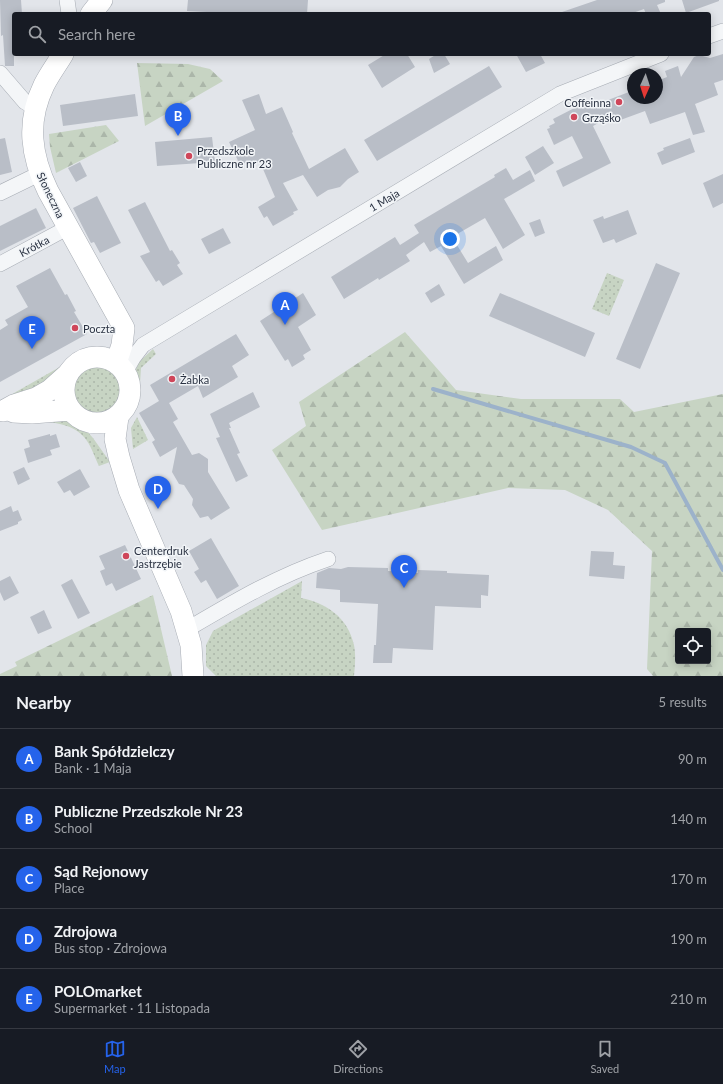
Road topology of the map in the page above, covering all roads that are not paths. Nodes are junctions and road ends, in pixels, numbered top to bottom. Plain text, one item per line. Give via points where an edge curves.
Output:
1 (67, 0) edge
2 (102, 0) edge
3 (69, 12) edge
4 (93, 12) edge
5 (723, 31) edge
6 (711, 35) edge
7 (62, 56) edge
8 (656, 56) edge
9 (0, 73) edge
10 (35, 108) junction
11 (39, 174) junction
12 (0, 192) edge
13 (67, 228) junction
14 (0, 264) edge
15 (112, 308) junction
16 (88, 358) junction
17 (121, 367) junction
18 (69, 373) junction
19 (70, 410) junction
20 (2, 412) edge
21 (118, 416) junction
22 (93, 424) junction
23 (129, 490) junction
24 (328, 559) dead end
25 (186, 630) junction
26 (194, 676) edge

1 - 3 street
2 - 4 main road
5 - 6 street
7 - 10 main road, Słoneczna via 44,85
8 - 17 street, 1 Maja via 560,94 144,345
9 - 10 street via 25,102
10 - 11 main road, Słoneczna via 32,135
11 - 12 street
11 - 13 main road, Słoneczna
13 - 14 street, Krótka
13 - 15 main road, Słoneczna
15 - 16 main road, Słoneczna via 112,331 107,344
15 - 17 main road, Słoneczna via 124,328
16 - 17 main road via 107,358
16 - 18 main road via 77,364
17 - 21 main road via 130,381 131,391 125,409
18 - 19 main road via 64,392
18 - 20 main road via 50,390 36,398 14,404
19 - 20 main road
19 - 22 main road via 76,417
21 - 22 main road via 102,424
21 - 23 main road via 115,439
22 - 23 main road via 114,467
23 - 25 main road via 181,611
24 - 25 street via 248,593
25 - 26 main road via 191,645

